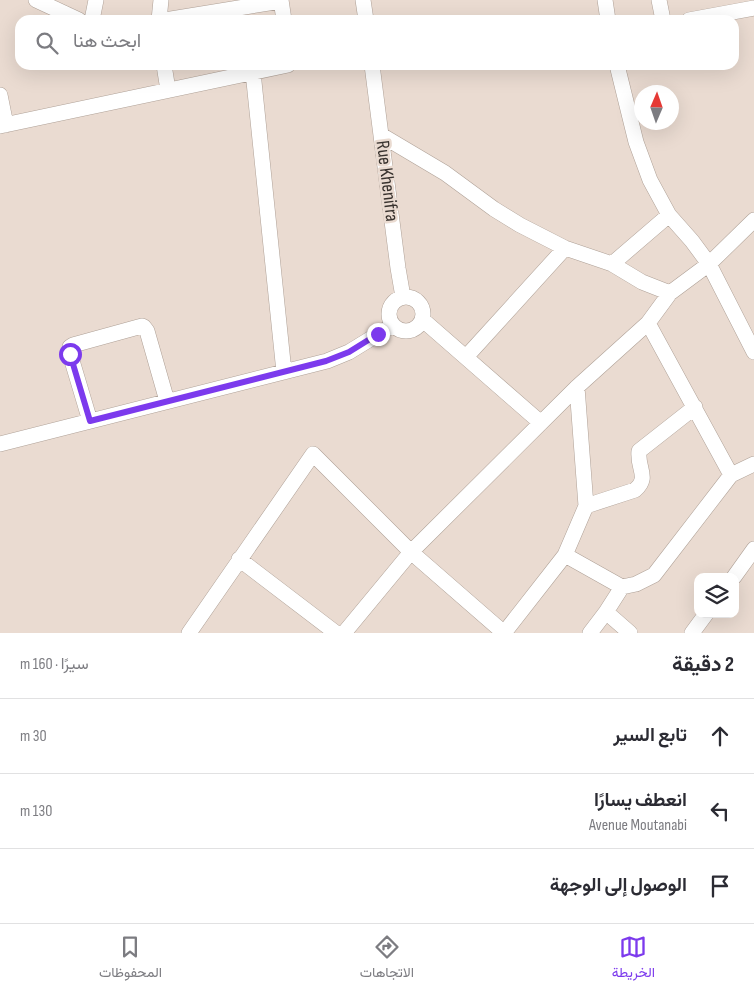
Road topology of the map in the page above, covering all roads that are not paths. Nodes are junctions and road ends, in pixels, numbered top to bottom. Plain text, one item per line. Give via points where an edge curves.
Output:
1 (37, 0) edge
2 (96, 0) edge
3 (161, 0) edge
4 (364, 0) edge
5 (605, 0) edge
6 (659, 0) edge
7 (281, 1) edge
8 (754, 8) edge
9 (69, 15) edge
10 (93, 15) edge
11 (160, 15) edge
12 (196, 15) edge
13 (283, 15) edge
14 (366, 15) edge
15 (607, 15) edge
16 (663, 15) edge
17 (716, 15) edge
18 (165, 70) edge
19 (263, 70) edge
20 (373, 70) edge
21 (618, 70) edge
22 (253, 72) junction
23 (168, 90) junction
24 (0, 95) edge
25 (3, 125) edge
26 (381, 135) junction
27 (669, 215) junction
28 (754, 220) edge
29 (565, 248) junction
30 (612, 264) junction
31 (709, 264) junction
32 (670, 293) junction
33 (403, 297) junction
34 (422, 320) junction
35 (648, 323) junction
36 (393, 325) junction
37 (754, 352) edge
38 (466, 357) junction
39 (284, 372) junction
40 (577, 387) junction
41 (167, 401) junction
42 (695, 407) junction
43 (90, 421) junction
44 (541, 423) junction
45 (0, 444) edge
46 (754, 464) edge
47 (731, 475) junction
48 (586, 506) junction
49 (754, 549) edge
50 (411, 552) junction
51 (565, 555) junction
52 (240, 559) junction
53 (737, 573) edge
54 (622, 587) junction
55 (606, 612) junction
56 (703, 618) edge
57 (189, 633) edge
58 (336, 633) edge
59 (344, 633) edge
60 (504, 633) edge
61 (590, 633) edge
62 (630, 633) edge
63 (692, 633) edge

1 - 9 street
2 - 10 street
3 - 11 street
4 - 14 street
5 - 15 street
6 - 16 street
7 - 12 street
7 - 13 street
8 - 17 street
18 - 23 street
19 - 22 street
20 - 26 street, Rue Khenifra
21 - 27 street via 636,142 650,180
22 - 23 street
22 - 39 street
23 - 25 street
24 - 25 street
26 - 29 street via 445,173 520,225
26 - 33 street, Rue Khenifra
27 - 30 street
27 - 31 street
28 - 31 street
29 - 30 street
29 - 38 street
30 - 32 street via 642,282
31 - 32 street
31 - 37 street
32 - 35 street
33 - 34 street via 419,303
33 - 36 street via 390,308
34 - 36 street via 409,331
34 - 38 street
35 - 40 street
35 - 42 street
36 - 39 street via 349,352
38 - 44 street
39 - 41 street
40 - 44 street
40 - 48 street
41 - 43 street
41 - 43 street via 148,331 142,326 70,347
42 - 47 street
42 - 48 street via 640,451 641,485 635,490
43 - 45 street
44 - 50 street
46 - 47 street
47 - 54 street via 654,575
48 - 51 street
49 - 53 street
50 - 52 street via 313,454
50 - 59 street
50 - 60 street
51 - 54 street
51 - 60 street
52 - 57 street
52 - 58 street
54 - 55 street
55 - 61 street
55 - 62 street
56 - 63 street

